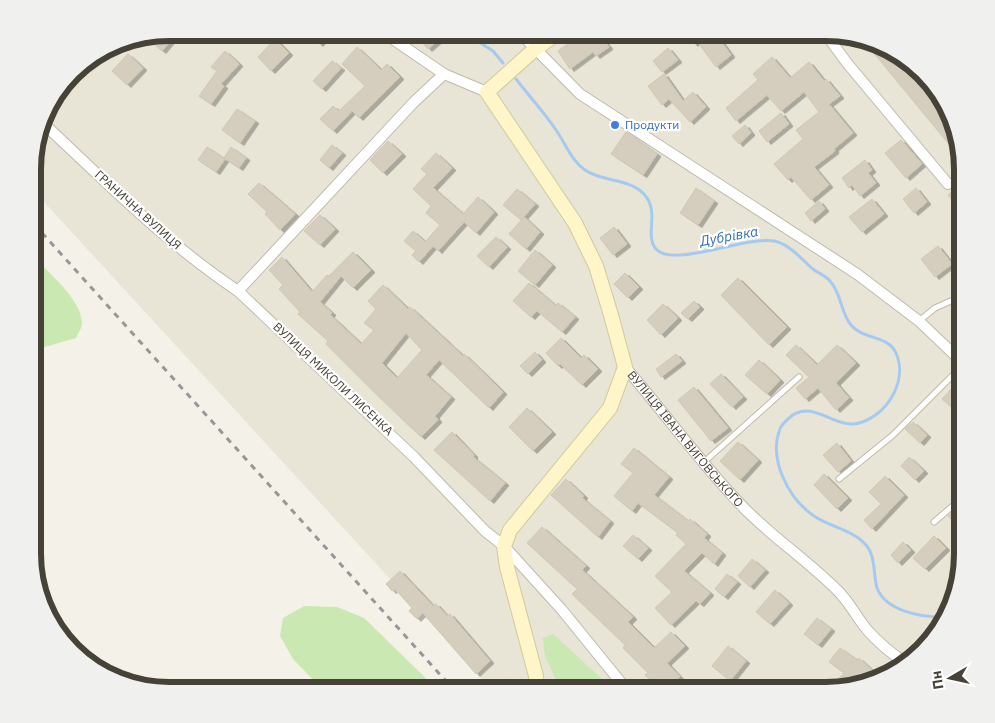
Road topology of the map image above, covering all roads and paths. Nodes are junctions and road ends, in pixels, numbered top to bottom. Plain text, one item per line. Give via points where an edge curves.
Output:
1 (396, 41) edge
2 (528, 42) edge
3 (546, 42) edge
4 (832, 42) edge
5 (535, 49) junction
6 (444, 74) junction
7 (488, 92) junction
8 (48, 129) edge
9 (948, 184) dead end
10 (238, 291) junction
11 (953, 300) edge
12 (919, 321) junction
13 (953, 353) edge
14 (625, 367) junction
15 (953, 375) edge
16 (799, 377) dead end
17 (703, 463) junction
18 (839, 479) dead end
19 (953, 506) edge
20 (934, 522) dead end
21 (504, 546) junction
22 (899, 659) edge
23 (536, 682) edge
24 (620, 682) edge

1 - 6 street
2 - 5 street
3 - 5 main road
4 - 9 street
5 - 7 main road
5 - 12 street via 580,94 857,274
6 - 7 street
6 - 10 street
7 - 14 main road, ВУЛИЦЯ ІВАНА ВИГОВСЬКОГО via 575,222 596,266
8 - 10 street, ГРАНИЧНА ВУЛИЦЯ via 166,238
10 - 21 street, ВУЛИЦЯ МИКОЛИ ЛИСЕНКА
11 - 12 lane via 934,308
12 - 13 street
14 - 17 street, ВУЛИЦЯ ІВАНА ВИГОВСЬКОГО
14 - 21 main road via 610,408 510,530
15 - 18 lane via 893,435
16 - 17 lane
17 - 22 street, ВУЛИЦЯ ІВАНА ВИГОВСЬКОГО via 750,514 846,598 868,631
19 - 20 lane
21 - 23 main road
21 - 24 street, ВУЛИЦЯ МИКОЛИ ЛИСЕНКА

